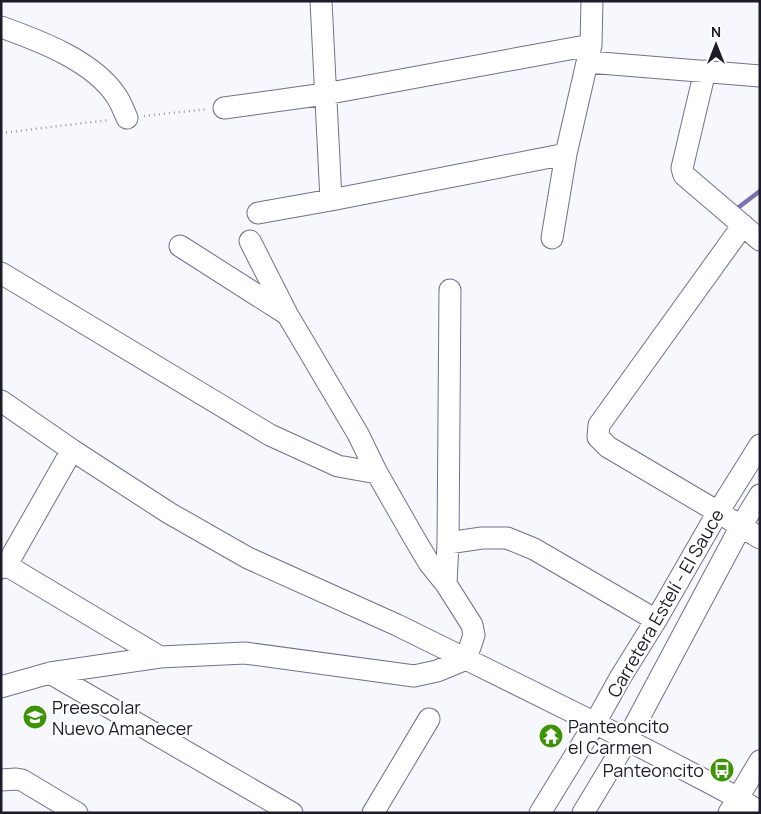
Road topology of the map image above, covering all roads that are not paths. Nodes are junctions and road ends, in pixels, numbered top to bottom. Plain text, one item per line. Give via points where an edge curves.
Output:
1 (321, 1) edge
2 (592, 1) edge
3 (1, 27) edge
4 (589, 53) junction
5 (705, 71) junction
6 (760, 76) edge
7 (325, 94) junction
8 (224, 108) road end
9 (127, 118) road end
10 (566, 154) junction
11 (331, 200) junction
12 (258, 213) dead end
13 (743, 225) junction
14 (552, 238) dead end
15 (760, 240) edge
16 (250, 241) dead end
17 (180, 246) dead end
18 (1, 273) edge
19 (450, 290) dead end
20 (287, 314) junction
21 (1, 400) edge
22 (760, 445) edge
23 (72, 450) junction
24 (378, 473) junction
25 (760, 496) edge
26 (718, 512) junction
27 (741, 526) junction
28 (760, 538) edge
29 (448, 543) junction
30 (3, 565) edge
31 (446, 584) junction
32 (656, 620) junction
33 (160, 657) junction
34 (466, 659) junction
35 (50, 673) junction
36 (1, 687) edge
37 (429, 719) dead end
38 (595, 723) junction
39 (626, 740) junction
40 (760, 761) edge
41 (1, 780) edge
42 (733, 805) edge
43 (760, 812) edge
44 (77, 813) edge
45 (292, 813) edge
46 (373, 813) edge
47 (540, 813) edge
48 (583, 813) edge

1 - 7 street
2 - 4 street
3 - 9 street via 67,54 100,76 117,97
4 - 5 street
4 - 7 street
4 - 10 street
5 - 6 street
5 - 13 street via 682,168 684,175
7 - 8 street
7 - 11 street
10 - 11 street
10 - 14 street
11 - 12 street
13 - 15 street
13 - 26 street via 599,425 598,438 608,447
16 - 20 street
17 - 20 street
18 - 24 street via 270,435 338,466
19 - 29 street
20 - 24 street
21 - 23 street
22 - 26 street, Carretera Estelí - El Sauce
23 - 30 street
23 - 34 street via 169,514 248,558
24 - 31 street via 429,563
25 - 27 street
26 - 27 street
26 - 32 street, Carretera Estelí - El Sauce
27 - 28 street
27 - 39 street
29 - 31 street
29 - 32 street via 507,538 534,549
30 - 33 street
31 - 34 street via 472,625 474,635
32 - 38 street, Carretera Estelí - El Sauce
33 - 34 street via 245,653 414,676 437,672
33 - 35 street
34 - 38 street
35 - 36 street
35 - 45 street
37 - 46 street
38 - 39 street
38 - 47 street, Carretera Estelí - El Sauce
39 - 42 street
39 - 48 street
40 - 42 street
41 - 44 street via 22,780
42 - 43 street

